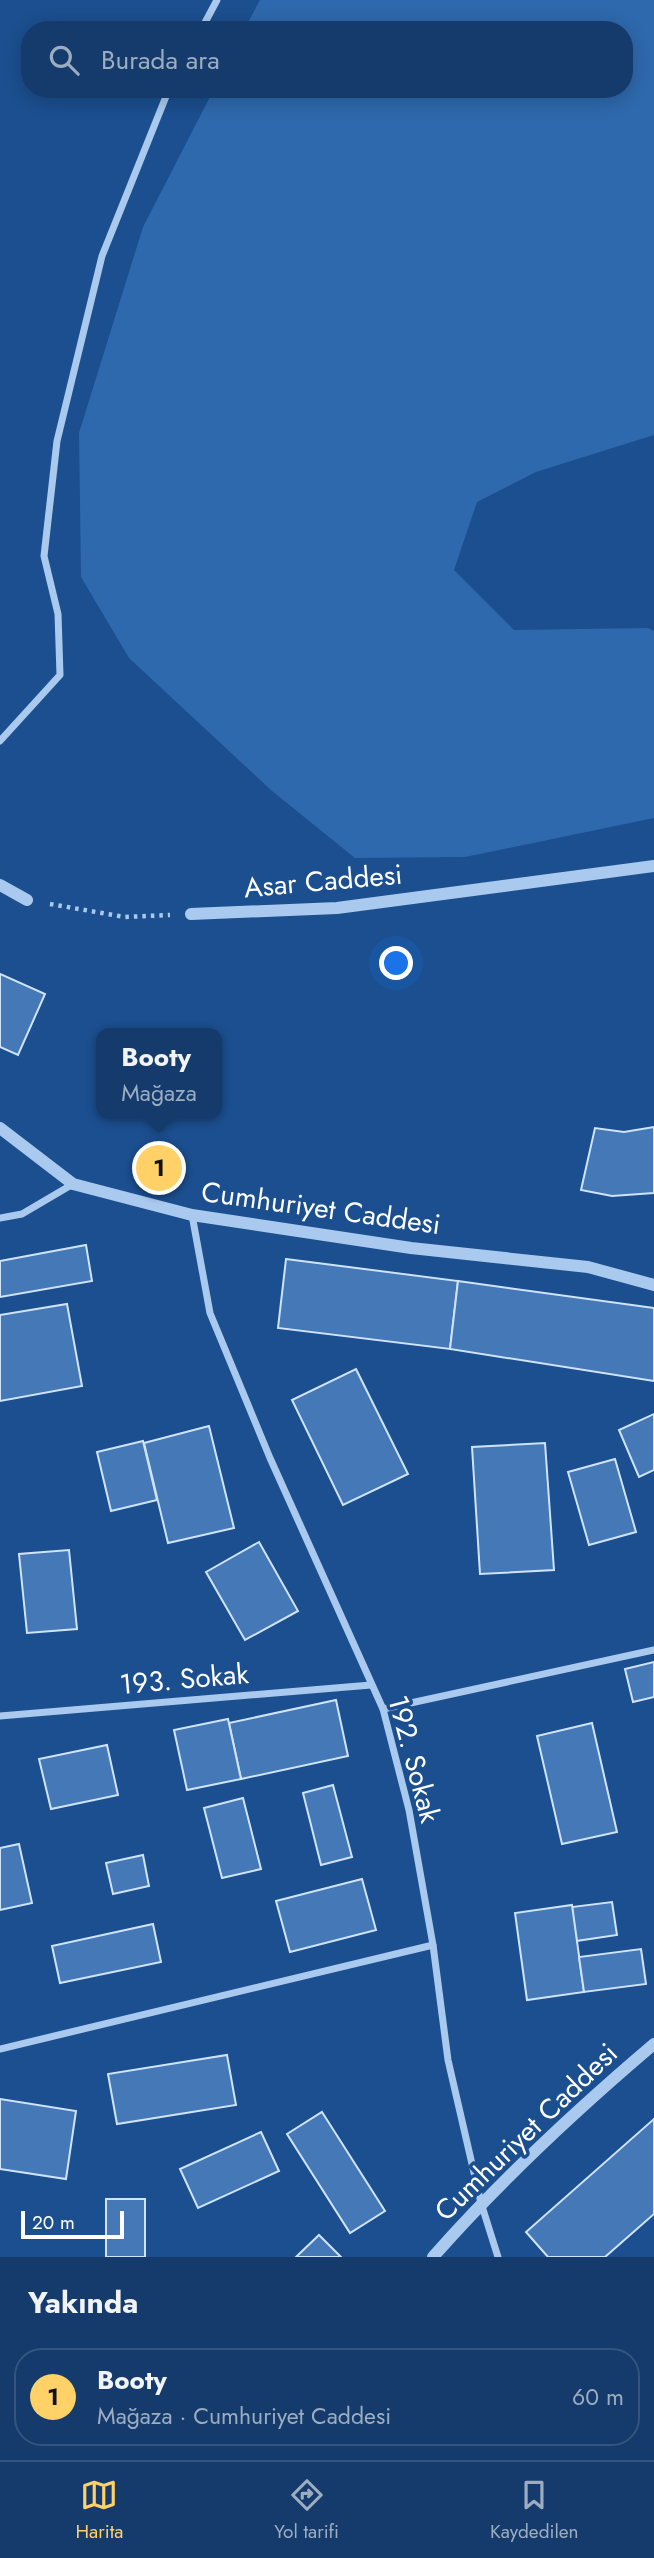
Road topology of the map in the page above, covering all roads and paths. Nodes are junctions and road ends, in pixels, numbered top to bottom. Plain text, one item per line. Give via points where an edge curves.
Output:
1 (217, 0) edge
2 (206, 21) edge
3 (165, 98) edge
4 (0, 741) edge
5 (654, 866) edge
6 (0, 885) edge
7 (27, 900) joint
8 (191, 914) joint
9 (0, 1128) edge
10 (73, 1184) junction
11 (192, 1215) junction
12 (0, 1218) edge
13 (654, 1285) edge
14 (654, 1650) edge
15 (371, 1685) junction
16 (383, 1709) junction
17 (0, 1716) edge
18 (433, 1945) junction
19 (654, 2045) edge
20 (0, 2049) edge
21 (481, 2203) junction
22 (433, 2257) edge
23 (498, 2257) edge

1 - 2 street
3 - 4 street via 102,256 57,441 44,556 58,614 60,675
5 - 8 street, Asar Caddesi via 337,908
6 - 7 street
7 - 8 path via 125,917
9 - 10 street, Cumhuriyet Caddesi
10 - 11 street, Cumhuriyet Caddesi
10 - 12 street via 22,1214
11 - 13 street, Cumhuriyet Caddesi via 411,1248 588,1267
11 - 15 street, 192. Sokak via 210,1313
14 - 16 street
15 - 16 street, 192. Sokak
15 - 17 street, 193. Sokak
16 - 18 street, 192. Sokak via 409,1810
18 - 20 street
18 - 21 street, 192. Sokak via 448,2060
19 - 21 street, Cumhuriyet Caddesi via 568,2117
21 - 22 street, Cumhuriyet Caddesi
21 - 23 street, 192. Sokak

